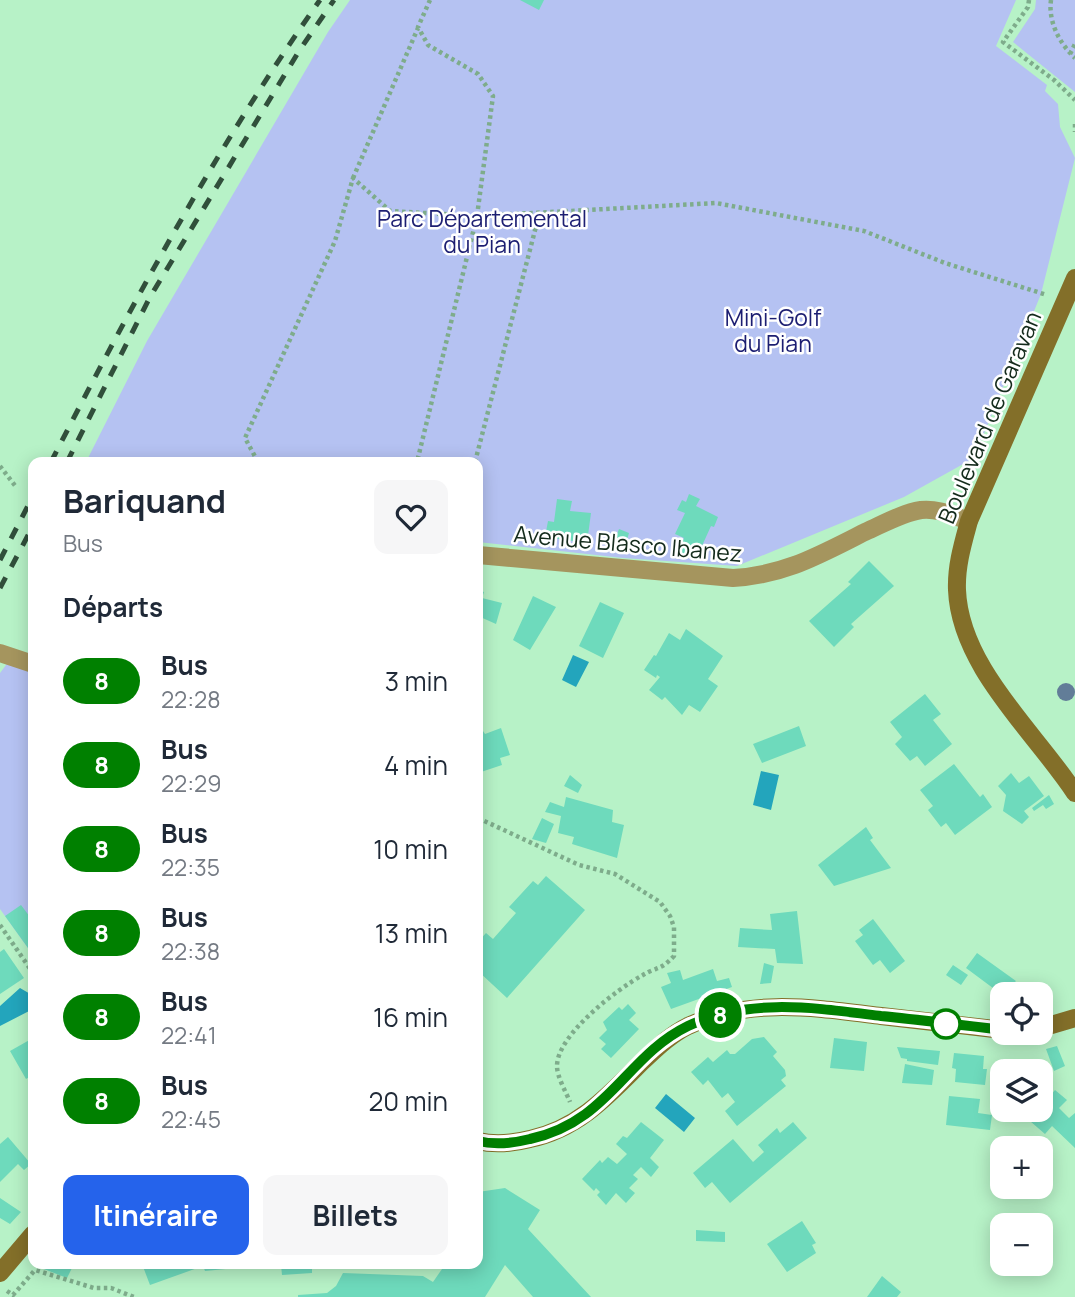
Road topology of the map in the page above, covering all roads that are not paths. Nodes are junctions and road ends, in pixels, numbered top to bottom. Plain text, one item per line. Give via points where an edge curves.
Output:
1 (1075, 278) edge
2 (969, 521) junction
3 (483, 555) edge
4 (0, 653) edge
5 (28, 662) edge
6 (1075, 793) edge
7 (1075, 1018) edge
8 (1053, 1024) edge
9 (990, 1028) edge
10 (483, 1141) edge
11 (28, 1240) edge
12 (0, 1273) edge

1 - 2 street, Boulevard de Garavan
2 - 3 street, Avenue Blasco Ibanez via 922,510 786,570 758,577
2 - 6 street, Boulevard de Garavan via 959,557 957,590 963,630 981,666
4 - 5 street
7 - 8 street
9 - 10 street via 815,1007 771,1005 726,1013 687,1026 662,1043 605,1100 552,1135 518,1142
11 - 12 street

